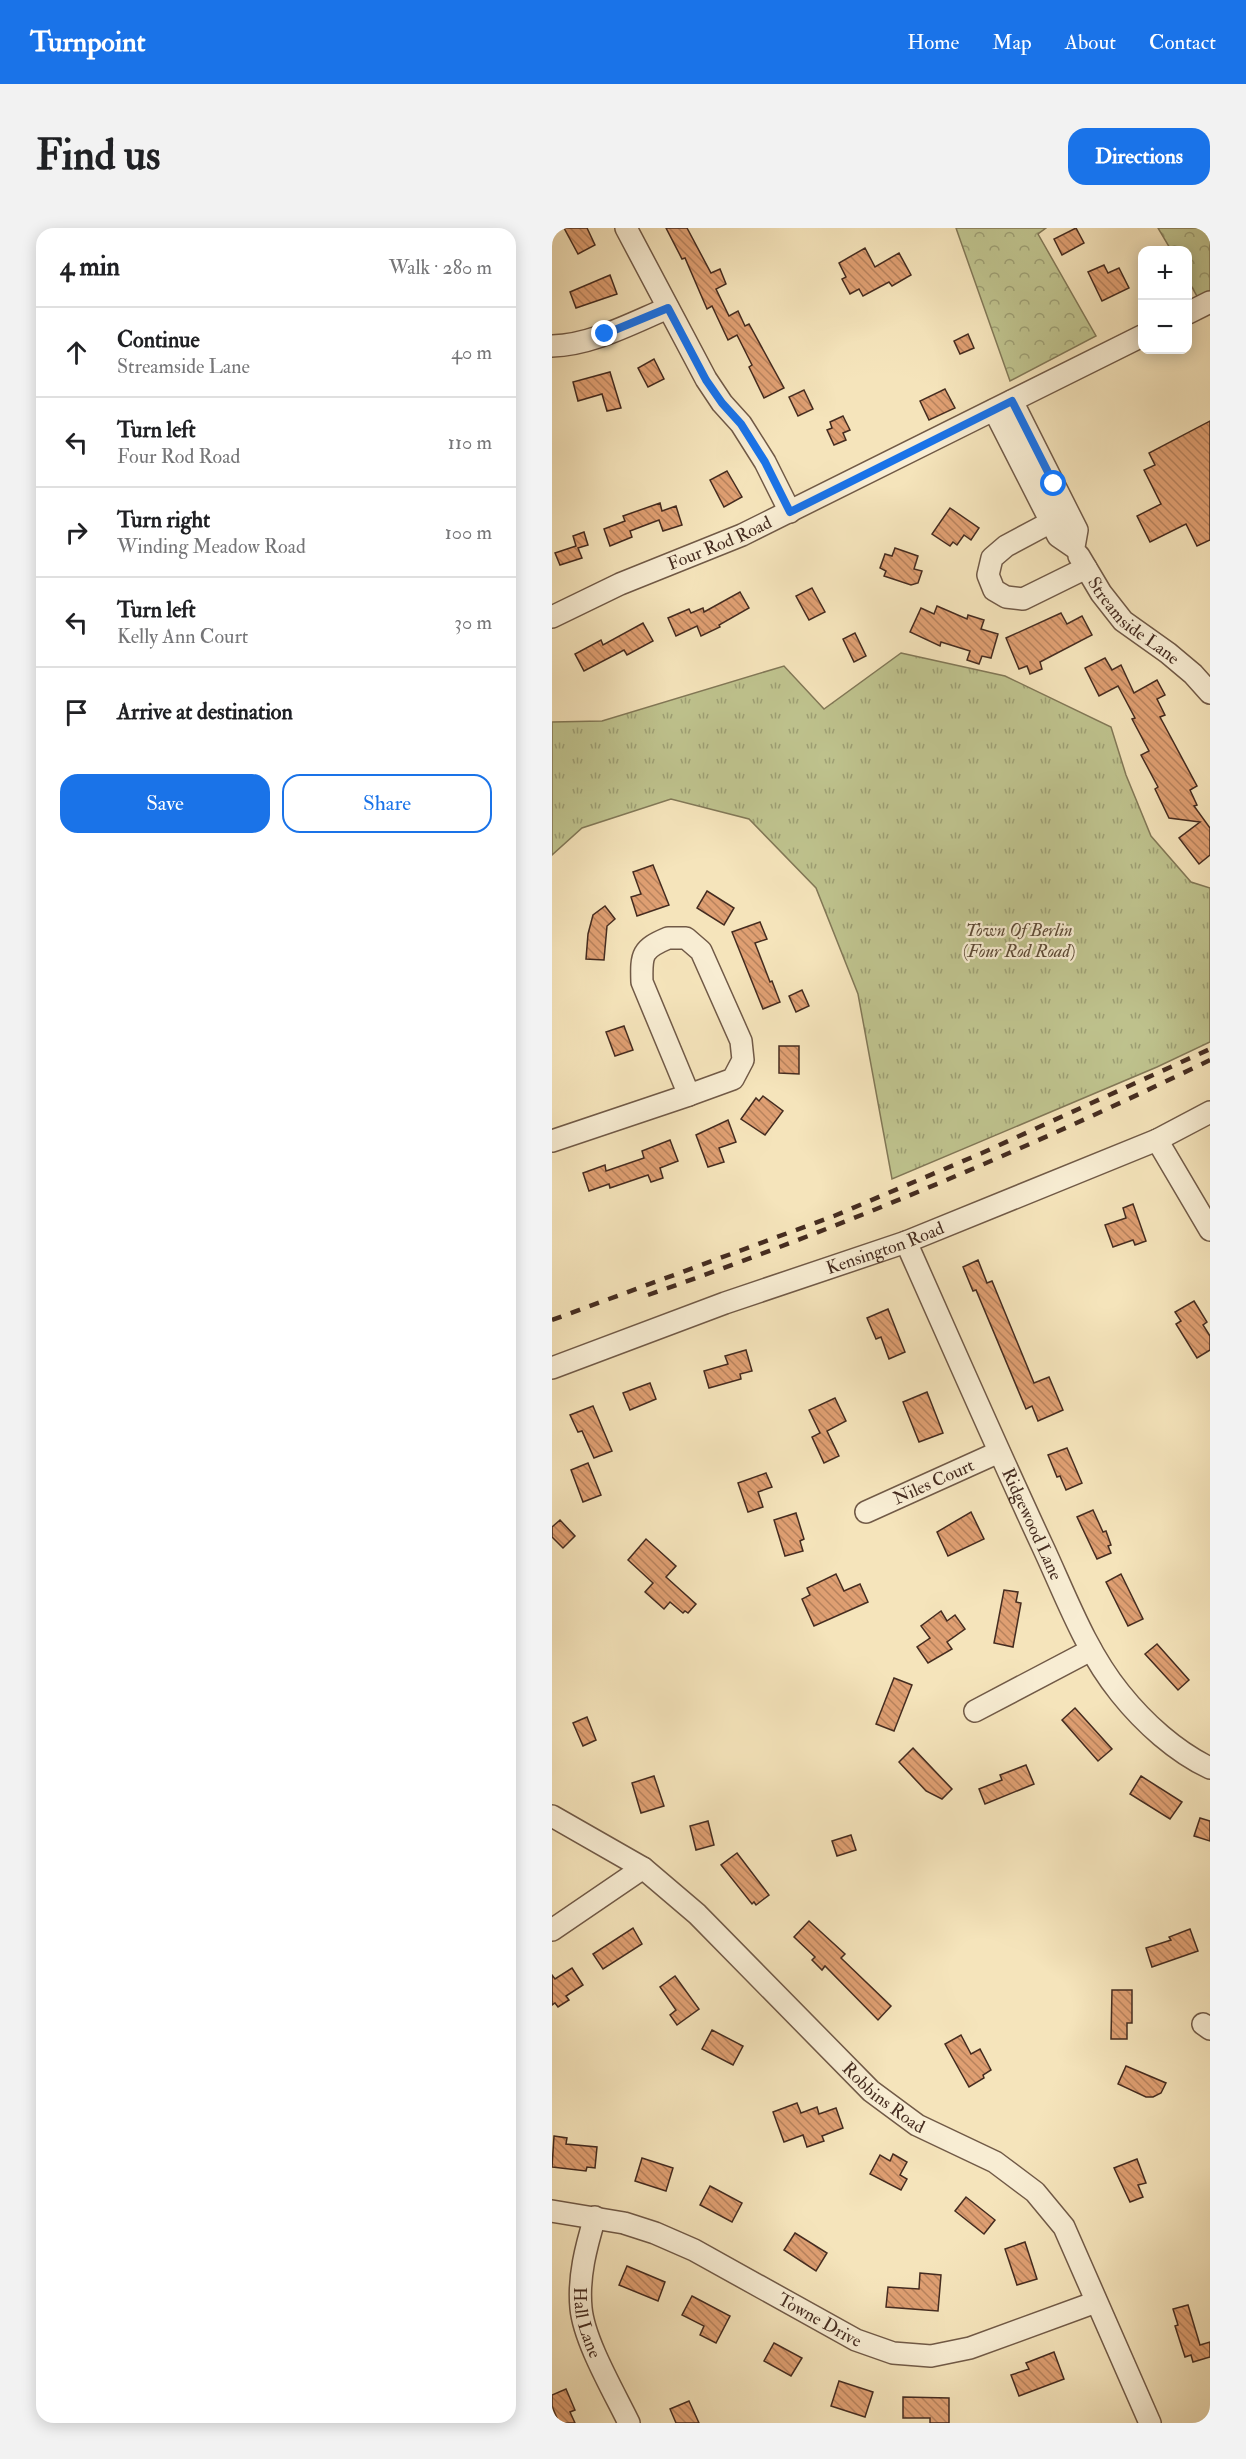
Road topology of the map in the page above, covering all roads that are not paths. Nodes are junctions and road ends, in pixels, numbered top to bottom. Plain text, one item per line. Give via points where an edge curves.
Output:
1 (626, 228) edge
2 (1210, 302) edge
3 (668, 308) junction
4 (1192, 312) edge
5 (1138, 338) edge
6 (552, 346) edge
7 (1003, 405) junction
8 (790, 512) junction
9 (1051, 522) junction
10 (1074, 547) junction
11 (1086, 568) junction
12 (552, 616) edge
13 (1210, 693) edge
14 (689, 1095) junction
15 (1210, 1112) edge
16 (1157, 1140) junction
17 (552, 1141) edge
18 (1210, 1230) edge
19 (906, 1242) junction
20 (552, 1368) edge
21 (999, 1452) junction
22 (866, 1512) dead end
23 (1091, 1650) junction
24 (975, 1711) dead end
25 (1210, 1768) edge
26 (552, 1816) edge
27 (643, 1868) junction
28 (552, 1930) edge
29 (552, 2211) edge
30 (594, 2217) junction
31 (1096, 2302) junction
32 (628, 2423) edge
33 (1150, 2423) edge

1 - 3 street
2 - 4 street
3 - 6 street via 605,334
3 - 8 street via 706,380 741,424
5 - 7 street, Four Rod Road
7 - 8 street, Four Rod Road
7 - 9 street, Streamside Lane
7 - 10 street, Streamside Lane via 1077,530
8 - 12 street, Four Rod Road
9 - 10 street, Streamside Lane via 1058,536
9 - 11 street, Streamside Lane via 992,558 988,575 994,590 1006,597 1023,599
10 - 11 street, Streamside Lane
11 - 13 street, Streamside Lane via 1124,621 1168,653
14 - 14 street via 733,1079 743,1060 741,1041 701,951 686,938 668,938 649,946 641,962 642,982
14 - 17 street
15 - 16 street, Kensington Road
16 - 18 street
16 - 19 street, Kensington Road
19 - 20 street, Kensington Road via 725,1303
19 - 21 street, Ridgewood Lane
21 - 22 street, Niles Court
21 - 23 street, Ridgewood Lane
23 - 24 street
23 - 25 street, Ridgewood Lane via 1119,1693 1154,1730
26 - 27 street, Robbins Road
27 - 28 street
27 - 31 street, Robbins Road via 697,1914 871,2091 917,2125 995,2162 1035,2192 1064,2227
29 - 30 street, Towne Drive
30 - 31 street, Towne Drive via 655,2233 693,2250 856,2340 893,2353 931,2356 970,2348
30 - 32 street, Hall Lane via 580,2286 581,2310 589,2338
31 - 33 street, Robbins Road

